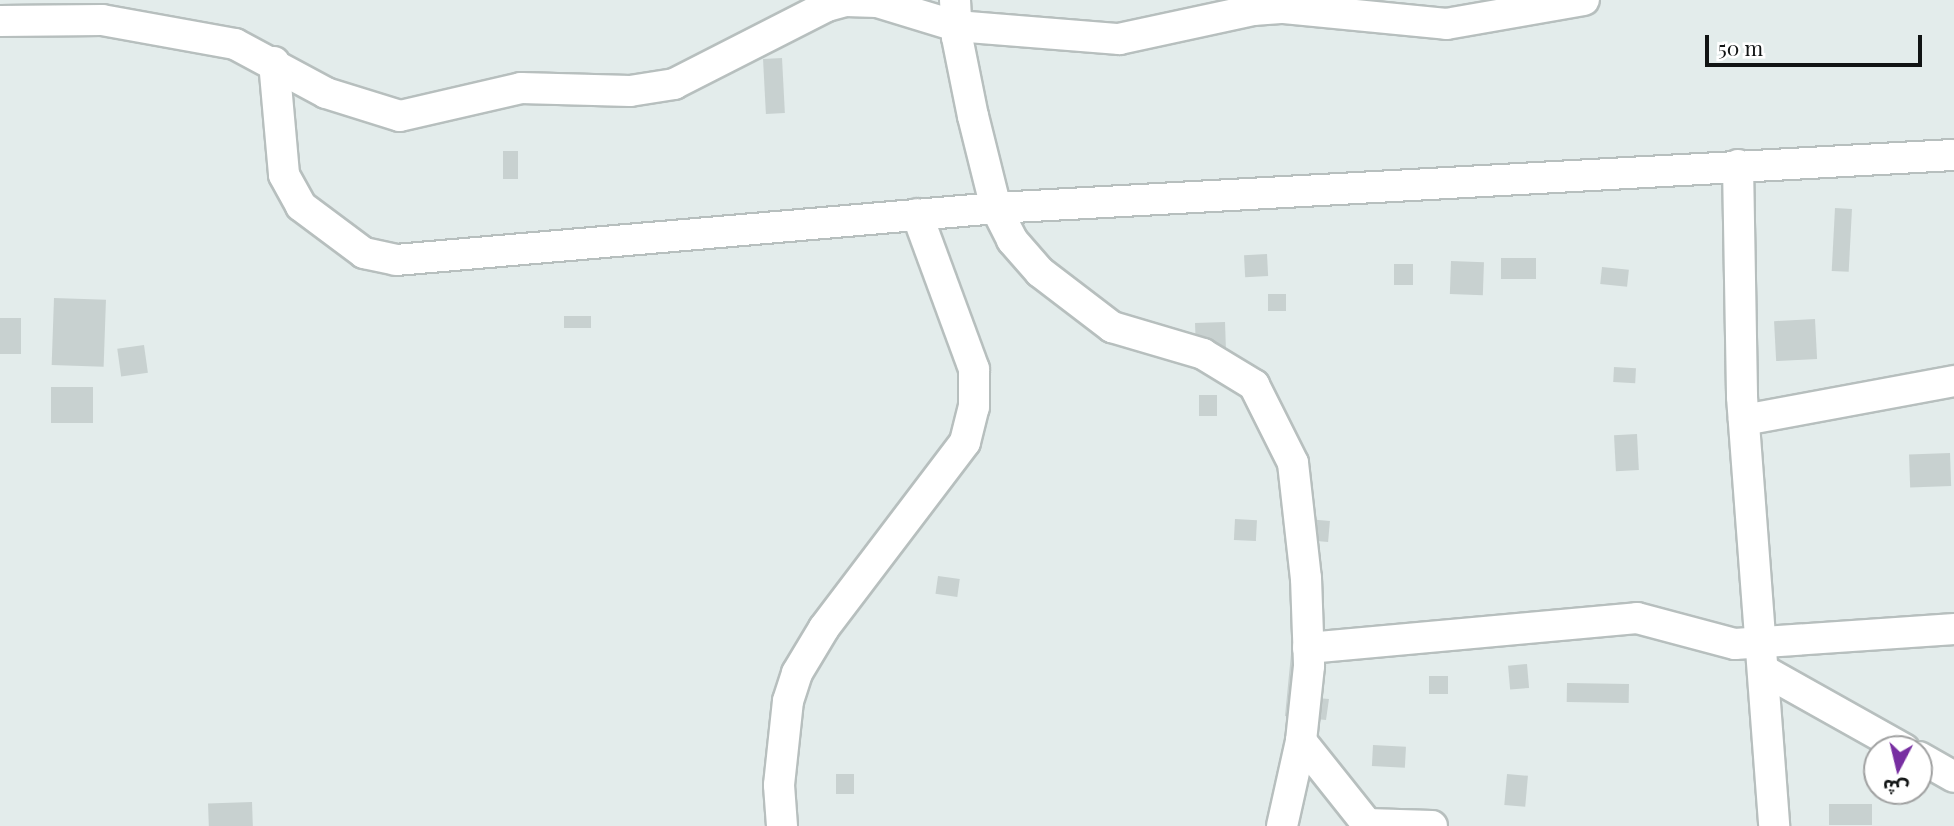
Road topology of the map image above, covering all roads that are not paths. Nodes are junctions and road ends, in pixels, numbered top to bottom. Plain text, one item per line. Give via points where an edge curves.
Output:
1 (1584, 0) edge
2 (956, 13) edge
3 (7, 14) edge
4 (274, 62) junction
5 (1954, 155) edge
6 (1738, 165) junction
7 (996, 208) junction
8 (918, 214) junction
9 (1954, 381) edge
10 (1744, 419) junction
11 (1954, 629) edge
12 (1308, 648) junction
13 (1762, 656) junction
14 (1883, 735) edge
15 (1301, 741) junction
16 (1933, 765) edge
17 (1954, 777) edge
18 (782, 826) edge
19 (1282, 826) edge
20 (1433, 826) edge
21 (1774, 826) edge

1 - 2 street via 1446,24 1284,8 1119,39
2 - 4 street via 846,1 827,6 674,83 630,90 521,88 400,116 326,93
2 - 7 street
3 - 4 street via 176,30 235,44
4 - 8 street via 285,175 301,206 364,253 396,260
5 - 6 street
6 - 7 street
6 - 10 street
7 - 8 street
7 - 12 street via 1012,240 1040,272 1112,327 1203,354 1254,385 1293,463 1306,578
8 - 18 street via 974,369 974,407 965,442 824,628 797,673 788,701 779,785
9 - 10 street
10 - 13 street
11 - 13 street
12 - 13 street via 1637,618
12 - 15 street
13 - 14 street
13 - 21 street
15 - 19 street
15 - 20 street via 1367,824
16 - 17 street

